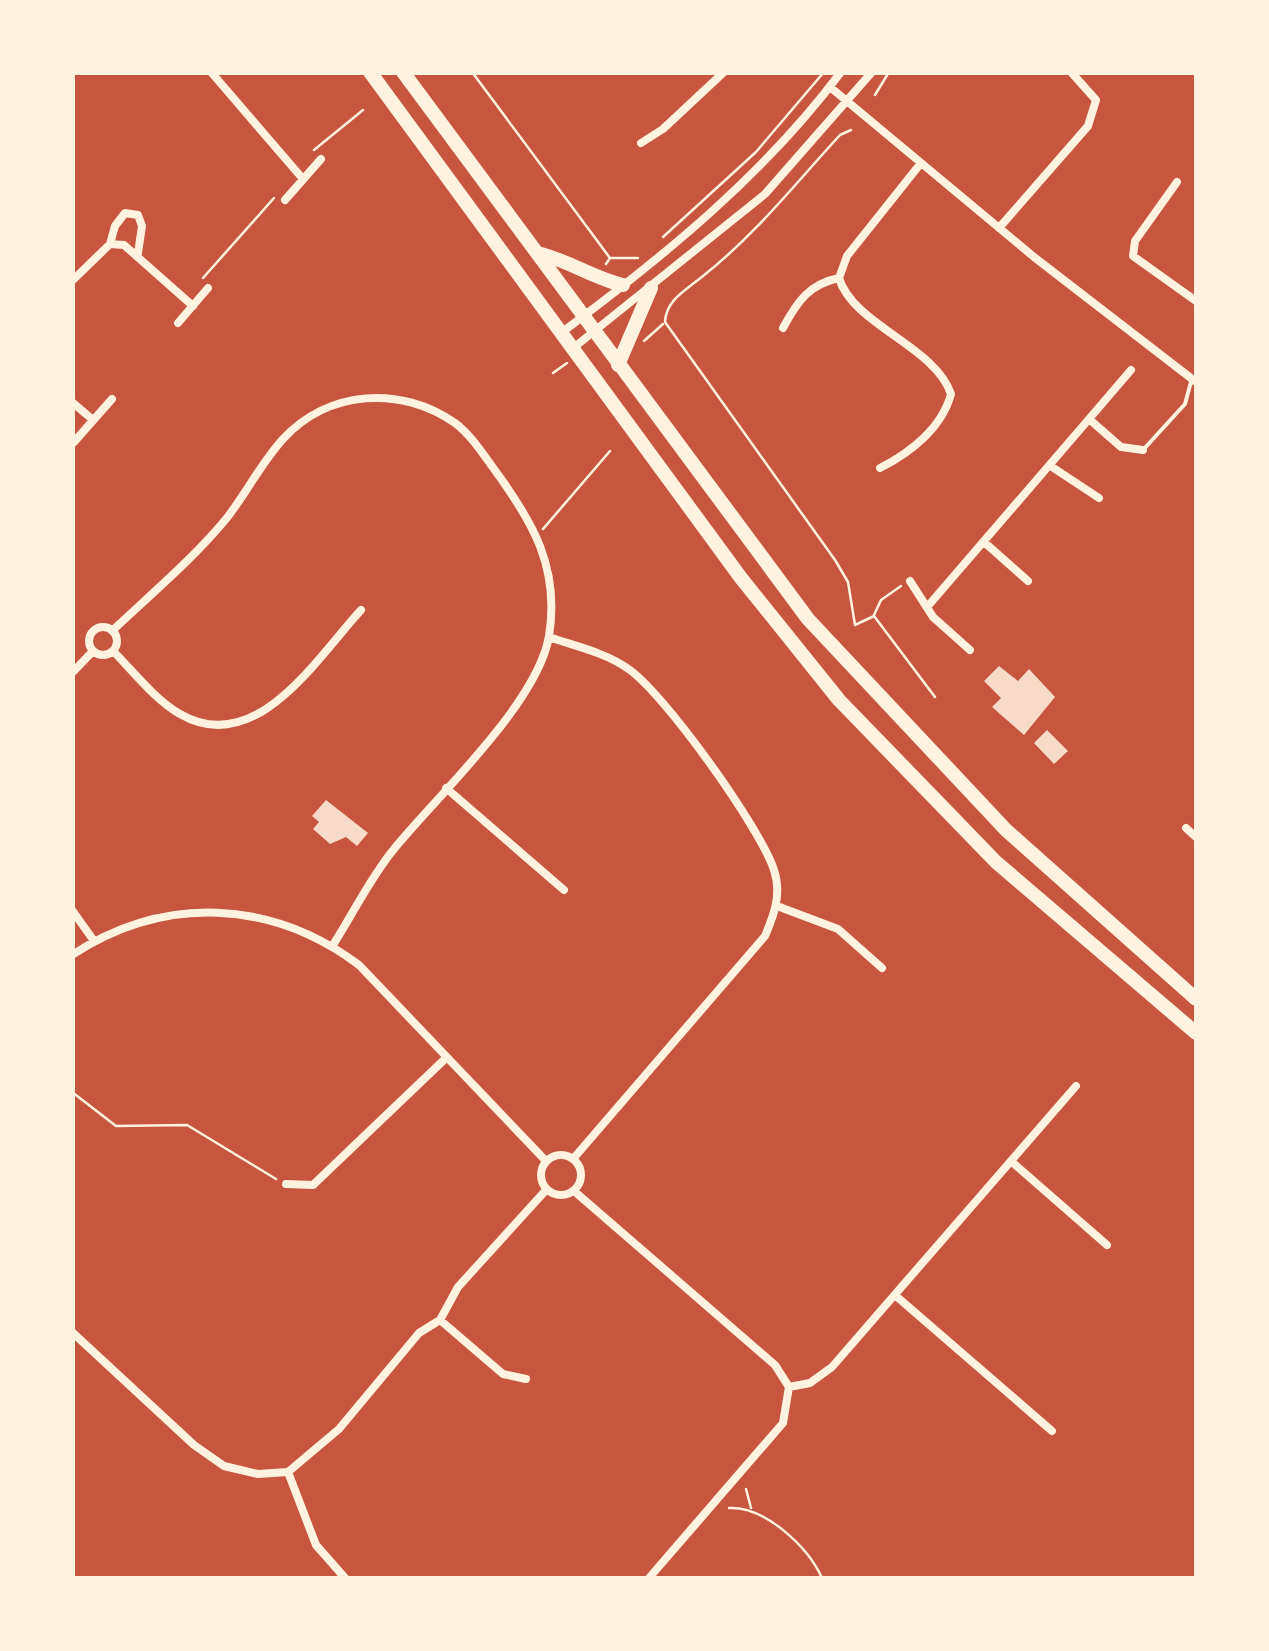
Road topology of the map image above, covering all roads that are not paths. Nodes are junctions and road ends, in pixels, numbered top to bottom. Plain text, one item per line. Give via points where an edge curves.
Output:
1 (211, 72) edge
2 (370, 72) edge
3 (403, 72) edge
4 (724, 72) edge
5 (841, 72) edge
6 (872, 72) edge
7 (1071, 72) edge
8 (830, 87) junction
9 (849, 101) junction
10 (641, 143) dead end
11 (320, 160) dead end
12 (921, 163) junction
13 (303, 179) junction
14 (1177, 182) dead end
15 (285, 200) dead end
16 (999, 228) junction
17 (110, 244) junction
18 (536, 252) junction
19 (138, 253) junction
20 (840, 278) junction
21 (72, 280) edge
22 (623, 286) junction
23 (208, 288) dead end
24 (651, 288) junction
25 (1196, 301) edge
26 (196, 303) junction
27 (583, 317) junction
28 (178, 323) dead end
29 (782, 328) dead end
30 (594, 332) junction
31 (561, 333) junction
32 (570, 356) junction
33 (618, 365) junction
34 (1131, 370) dead end
35 (1194, 380) edge
36 (112, 399) dead end
37 (72, 402) edge
38 (1089, 419) junction
39 (93, 420) junction
40 (74, 442) edge
41 (1144, 450) joint
42 (1052, 467) junction
43 (880, 468) dead end
44 (1098, 498) dead end
45 (984, 542) junction
46 (1028, 580) dead end
47 (910, 581) road end
48 (928, 606) junction
49 (361, 610) dead end
50 (112, 632) junction
51 (549, 637) junction
52 (970, 650) dead end
53 (94, 651) junction
54 (113, 651) junction
55 (72, 674) edge
56 (446, 788) junction
57 (1186, 828) dead end
58 (1196, 837) edge
59 (564, 890) dead end
60 (777, 906) junction
61 (72, 910) edge
62 (94, 941) junction
63 (333, 946) junction
64 (72, 956) edge
65 (882, 968) dead end
66 (1196, 999) edge
67 (1196, 1033) edge
68 (446, 1058) junction
69 (1076, 1086) dead end
70 (573, 1158) junction
71 (546, 1161) junction
72 (1012, 1162) junction
73 (286, 1184) road end
74 (546, 1190) junction
75 (574, 1191) junction
76 (1107, 1246) dead end
77 (896, 1296) junction
78 (440, 1320) junction
79 (72, 1332) edge
80 (526, 1380) dead end
81 (790, 1387) junction
82 (1052, 1431) dead end
83 (288, 1472) junction
84 (345, 1578) edge
85 (649, 1578) edge

1 - 13 street
2 - 31 highway
3 - 18 highway
4 - 10 street
5 - 8 street
6 - 9 street
7 - 16 street via 1096,100 1088,126
8 - 9 street
8 - 22 street via 726,198
9 - 12 street
9 - 24 street via 765,194
11 - 13 street
12 - 16 street
12 - 20 street via 847,256
13 - 15 street
14 - 25 street via 1135,241 1133,256
16 - 35 street
17 - 19 street
17 - 19 street via 126,213 138,215
17 - 21 street
18 - 22 highway
18 - 27 highway
19 - 26 street
20 - 29 street via 819,282
20 - 43 street via 850,297 936,370 951,394 946,410 908,454
22 - 27 street
23 - 26 street
24 - 30 street
24 - 33 highway
26 - 28 street
27 - 30 highway
27 - 31 street
30 - 32 street
30 - 33 highway
31 - 32 highway
32 - 67 highway via 839,700 996,862
33 - 66 highway via 740,532 852,669 1018,842
34 - 38 street
35 - 41 lane via 1185,404
36 - 39 street
37 - 39 street
38 - 41 street via 1121,447
38 - 42 street
39 - 40 street
42 - 44 street
42 - 45 street
45 - 46 street
45 - 48 street
47 - 48 street
48 - 52 street
49 - 54 street via 271,708 243,724 209,727 177,713
50 - 51 street via 225,520 282,440 309,416 341,401 400,398 458,425 538,534 550,582
50 - 53 street via 93,632
50 - 54 street
51 - 56 street via 515,706
51 - 60 street via 625,666 650,686 760,839 775,873
53 - 54 street
53 - 55 street
56 - 59 street
56 - 63 street via 390,853
57 - 58 street
60 - 65 street via 838,930
60 - 70 street via 765,936
61 - 62 street
62 - 63 street via 148,918 197,911 247,913
62 - 64 street
63 - 68 street
68 - 71 street
68 - 73 street via 313,1185
69 - 72 street
70 - 71 street
70 - 75 street via 582,1172
71 - 74 street via 540,1172
72 - 76 street
72 - 77 street
74 - 75 street via 558,1196
74 - 78 street via 458,1286
75 - 81 street via 775,1365
77 - 81 street via 818,1380
77 - 82 street
78 - 80 street via 503,1374
78 - 83 street via 419,1332 339,1429
79 - 83 street via 224,1466
81 - 85 street via 783,1423
83 - 84 street via 316,1545

